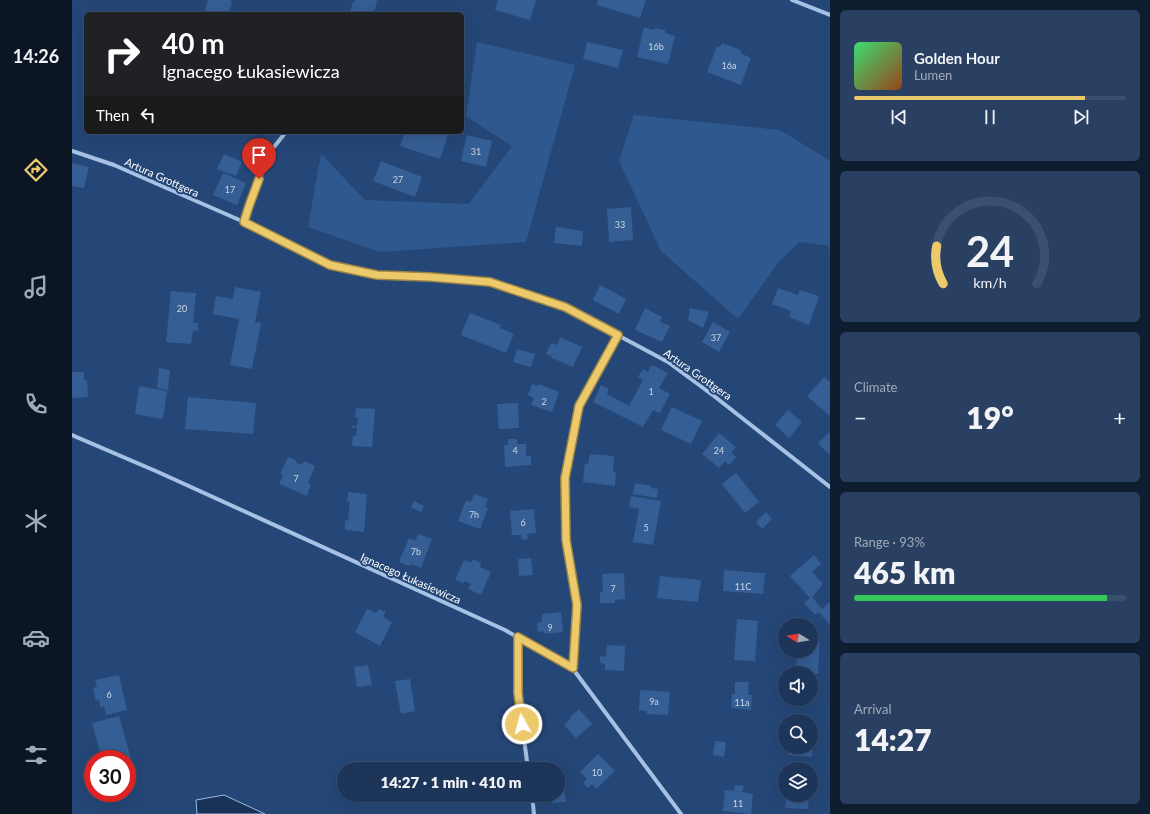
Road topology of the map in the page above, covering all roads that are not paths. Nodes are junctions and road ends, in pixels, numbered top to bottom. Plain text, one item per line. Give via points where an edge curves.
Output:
1 (792, 0) edge
2 (830, 15) edge
3 (284, 134) edge
4 (72, 151) edge
5 (244, 222) junction
6 (618, 335) junction
7 (72, 435) edge
8 (830, 487) edge
9 (518, 637) junction
10 (573, 668) junction
11 (527, 762) edge
12 (533, 802) edge
13 (534, 814) edge
14 (681, 814) edge

1 - 2 street
3 - 5 street via 270,152
4 - 5 street, Artura Grottgera via 114,165
5 - 6 street, Artura Grottgera via 330,265 377,275 490,282 565,307
6 - 8 street, Artura Grottgera via 668,362
6 - 10 street via 579,406 565,478 566,540 577,605
7 - 9 street, Ignacego Łukasiewicza
9 - 10 street, Ignacego Łukasiewicza
9 - 11 street via 518,693
10 - 14 street, Ignacego Łukasiewicza
12 - 13 street

